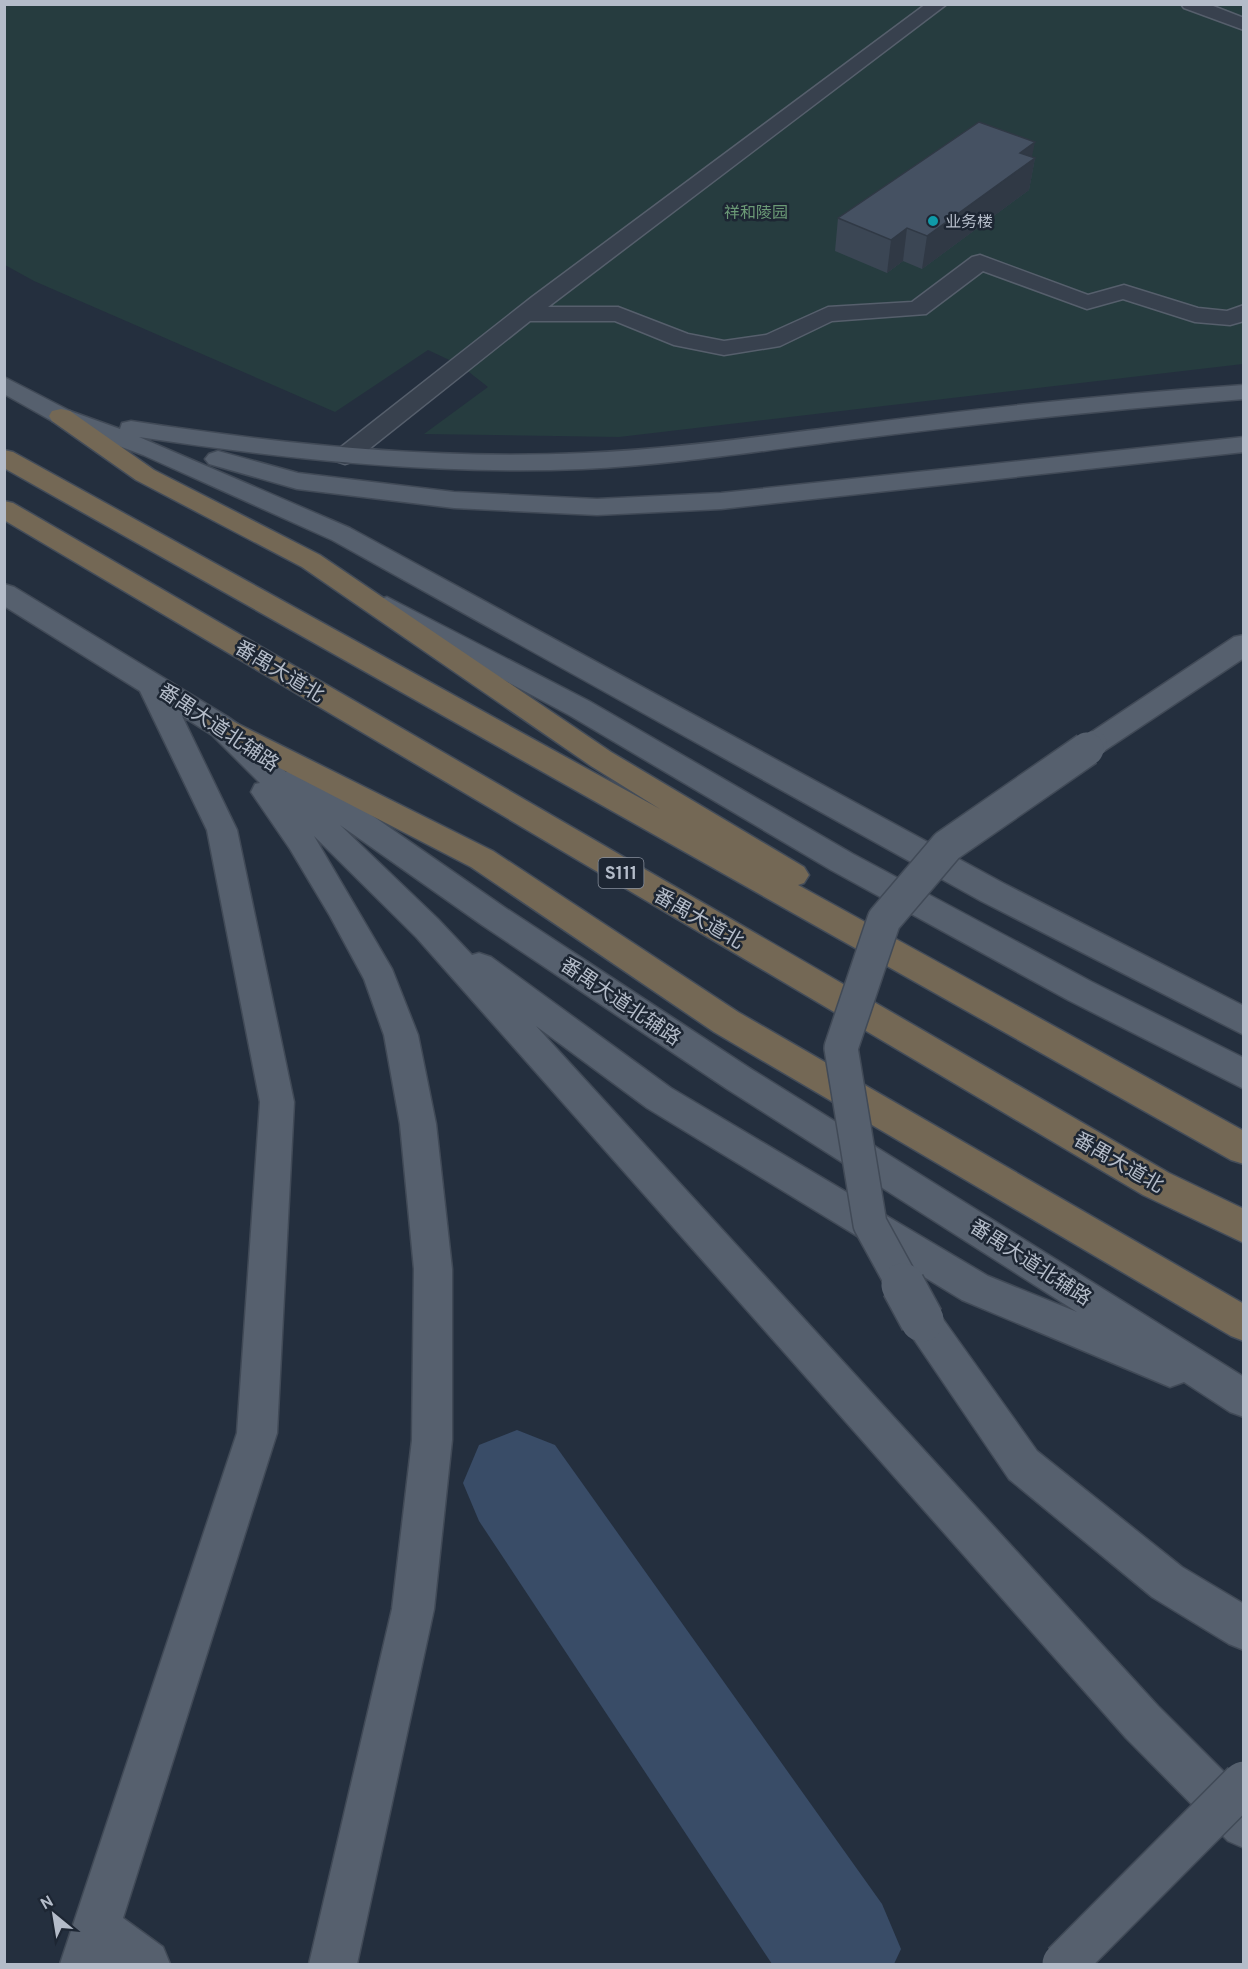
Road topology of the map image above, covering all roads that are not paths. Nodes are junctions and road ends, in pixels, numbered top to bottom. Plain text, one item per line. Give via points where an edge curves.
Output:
1 (938, 4) edge
2 (1190, 4) edge
3 (1244, 25) edge
4 (1244, 312) edge
5 (525, 314) junction
6 (4, 384) edge
7 (1244, 392) edge
8 (61, 416) junction
9 (1244, 444) edge
10 (345, 456) junction
11 (4, 457) edge
12 (4, 509) edge
13 (344, 584) junction
14 (4, 593) edge
15 (1244, 644) edge
16 (150, 681) junction
17 (218, 724) junction
18 (427, 928) junction
19 (1244, 1022) edge
20 (1244, 1075) edge
21 (1244, 1141) edge
22 (1244, 1149) edge
23 (1244, 1227) edge
24 (1244, 1324) edge
25 (1244, 1399) edge
26 (1244, 1629) edge
27 (1244, 1783) edge
28 (1244, 1825) edge
29 (90, 1946) edge
30 (146, 1965) edge
31 (333, 1965) edge
32 (1064, 1965) edge

1 - 5 lane
2 - 3 lane
4 - 5 lane via 1230,318 1195,315 1124,292 1087,302 980,262 918,309 828,314 772,341 724,348 682,340 618,314
5 - 10 lane
6 - 8 main road
7 - 10 main road via 1153,398 698,452 583,461 466,462
8 - 9 main road via 297,481 454,500 597,507 721,501
8 - 10 main road via 201,439
8 - 13 highway via 145,475 311,561
8 - 19 main road via 162,454 341,534 992,892
11 - 22 highway
12 - 23 highway, 番禺大道北 / S111 via 1156,1184
13 - 20 main road via 579,708 842,862
13 - 21 highway via 601,759 797,877 1051,1021
14 - 16 main road, 番禺大道北辅路
15 - 26 main road, bridge via 947,846 884,920 841,1048 870,1224 922,1320 1023,1465 1167,1582
16 - 17 main road, 番禺大道北辅路
16 - 29 main road via 222,830 277,1102 257,1433
17 - 18 main road
17 - 24 highway via 482,860 726,1022
17 - 25 main road, 番禺大道北辅路 via 493,916 729,1073
17 - 31 main road via 301,841 380,978 401,1035 418,1124 433,1269 432,1440 413,1609
18 - 25 main road via 659,1098 975,1288
18 - 28 main road via 1134,1713
27 - 32 main road, bridge
29 - 30 main road

